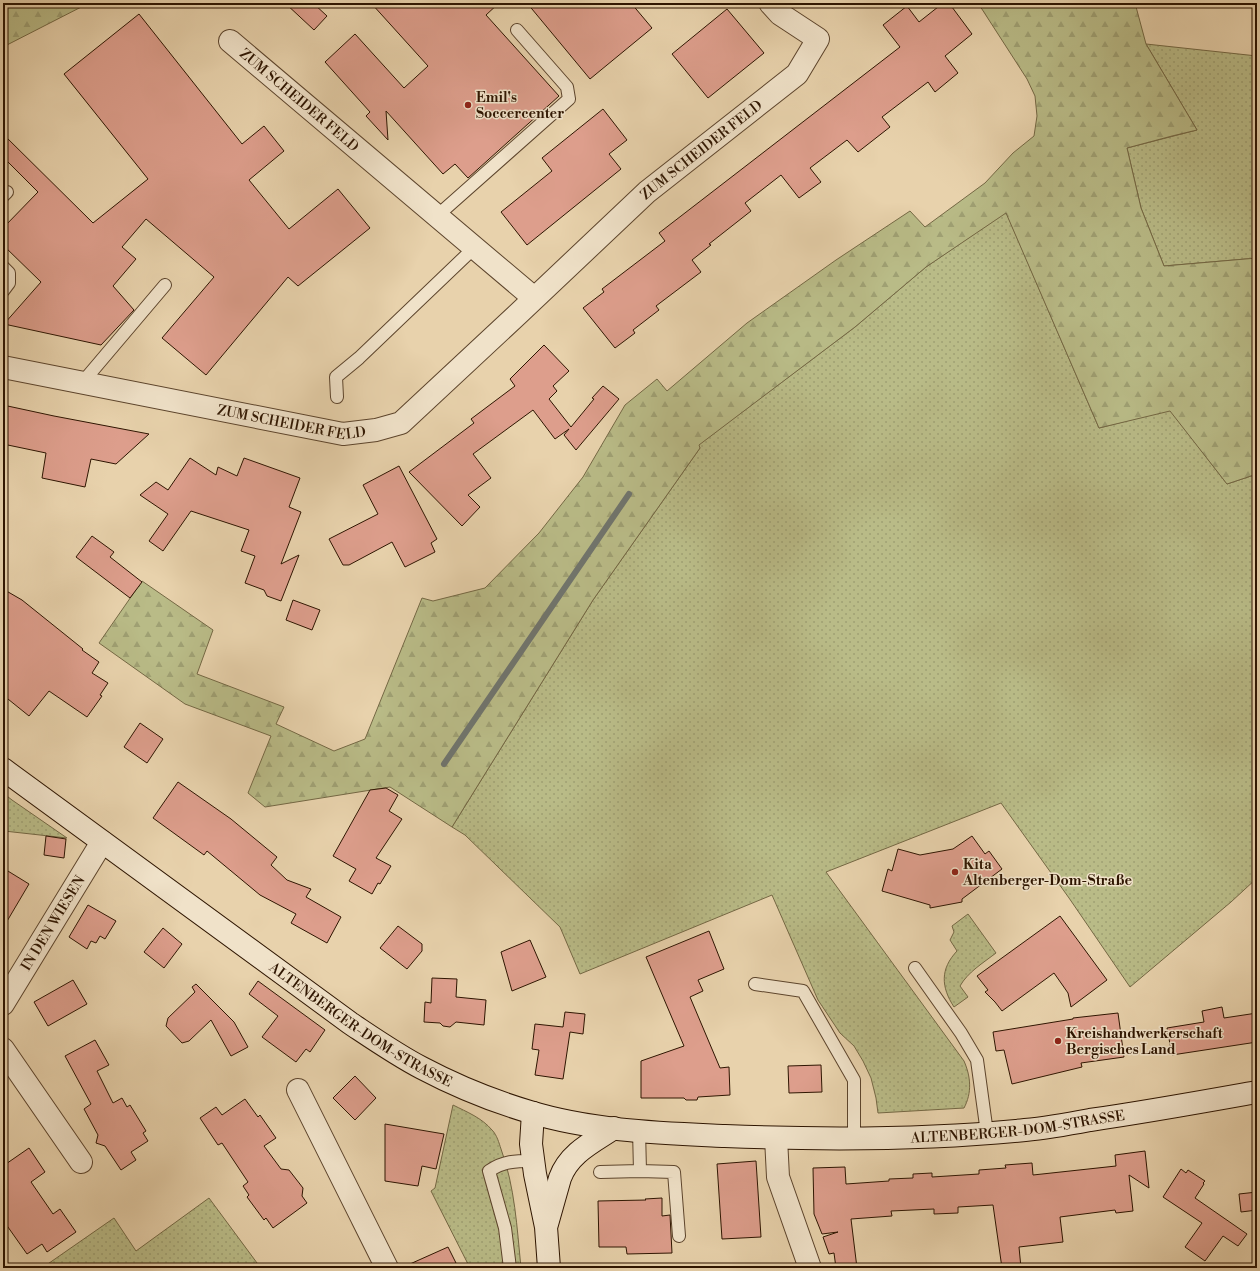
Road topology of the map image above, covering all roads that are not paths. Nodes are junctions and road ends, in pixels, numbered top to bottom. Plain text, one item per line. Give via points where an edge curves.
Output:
1 (770, 3) edge
2 (517, 30) dead end
3 (230, 42) dead end
4 (437, 216) junction
5 (474, 248) junction
6 (3, 267) edge
7 (165, 285) dead end
8 (3, 291) edge
9 (534, 298) junction
10 (3, 368) edge
11 (82, 383) junction
12 (336, 397) dead end
13 (3, 769) edge
14 (102, 842) junction
15 (915, 968) dead end
16 (755, 984) dead end
17 (3, 1004) edge
18 (3, 1049) edge
19 (298, 1090) dead end
20 (1257, 1092) edge
21 (533, 1113) junction
22 (614, 1128) junction
23 (639, 1130) junction
24 (987, 1133) junction
25 (776, 1138) junction
26 (854, 1138) junction
27 (533, 1161) junction
28 (81, 1162) dead end
29 (640, 1171) junction
30 (600, 1172) dead end
31 (546, 1227) junction
32 (679, 1236) dead end
33 (387, 1268) edge
34 (510, 1268) edge
35 (549, 1268) edge
36 (810, 1268) edge

1 - 9 street, ZUM SCHEIDER FELD via 780,14 818,39 796,74 647,192
2 - 4 lane via 567,87 569,99
3 - 4 street, ZUM SCHEIDER FELD
4 - 5 street, ZUM SCHEIDER FELD
5 - 9 street, ZUM SCHEIDER FELD
5 - 12 lane via 336,377
6 - 8 lane via 9,273 9,283
7 - 11 lane
9 - 11 street, ZUM SCHEIDER FELD via 401,423 376,430 343,434
10 - 11 street, ZUM SCHEIDER FELD
13 - 14 street, ALTENBERGER-DOM-STRASSE
14 - 17 street, IN DEN WIESEN
14 - 21 street, ALTENBERGER-DOM-STRASSE via 385,1046 437,1075
15 - 24 lane via 977,1060
16 - 26 lane via 803,991 854,1080
18 - 28 street
19 - 33 street
20 - 24 street, ALTENBERGER-DOM-STRASSE via 1028,1130
21 - 22 street, ALTENBERGER-DOM-STRASSE via 565,1121
21 - 27 street
22 - 23 street, ALTENBERGER-DOM-STRASSE
22 - 31 street via 581,1150 568,1163 560,1178
23 - 25 street, ALTENBERGER-DOM-STRASSE
23 - 29 lane
24 - 26 street, ALTENBERGER-DOM-STRASSE
25 - 26 street, ALTENBERGER-DOM-STRASSE
25 - 36 street via 778,1177
27 - 31 street
27 - 34 lane via 510,1161 488,1171 505,1228
29 - 30 lane
29 - 32 lane via 674,1172
31 - 35 street

